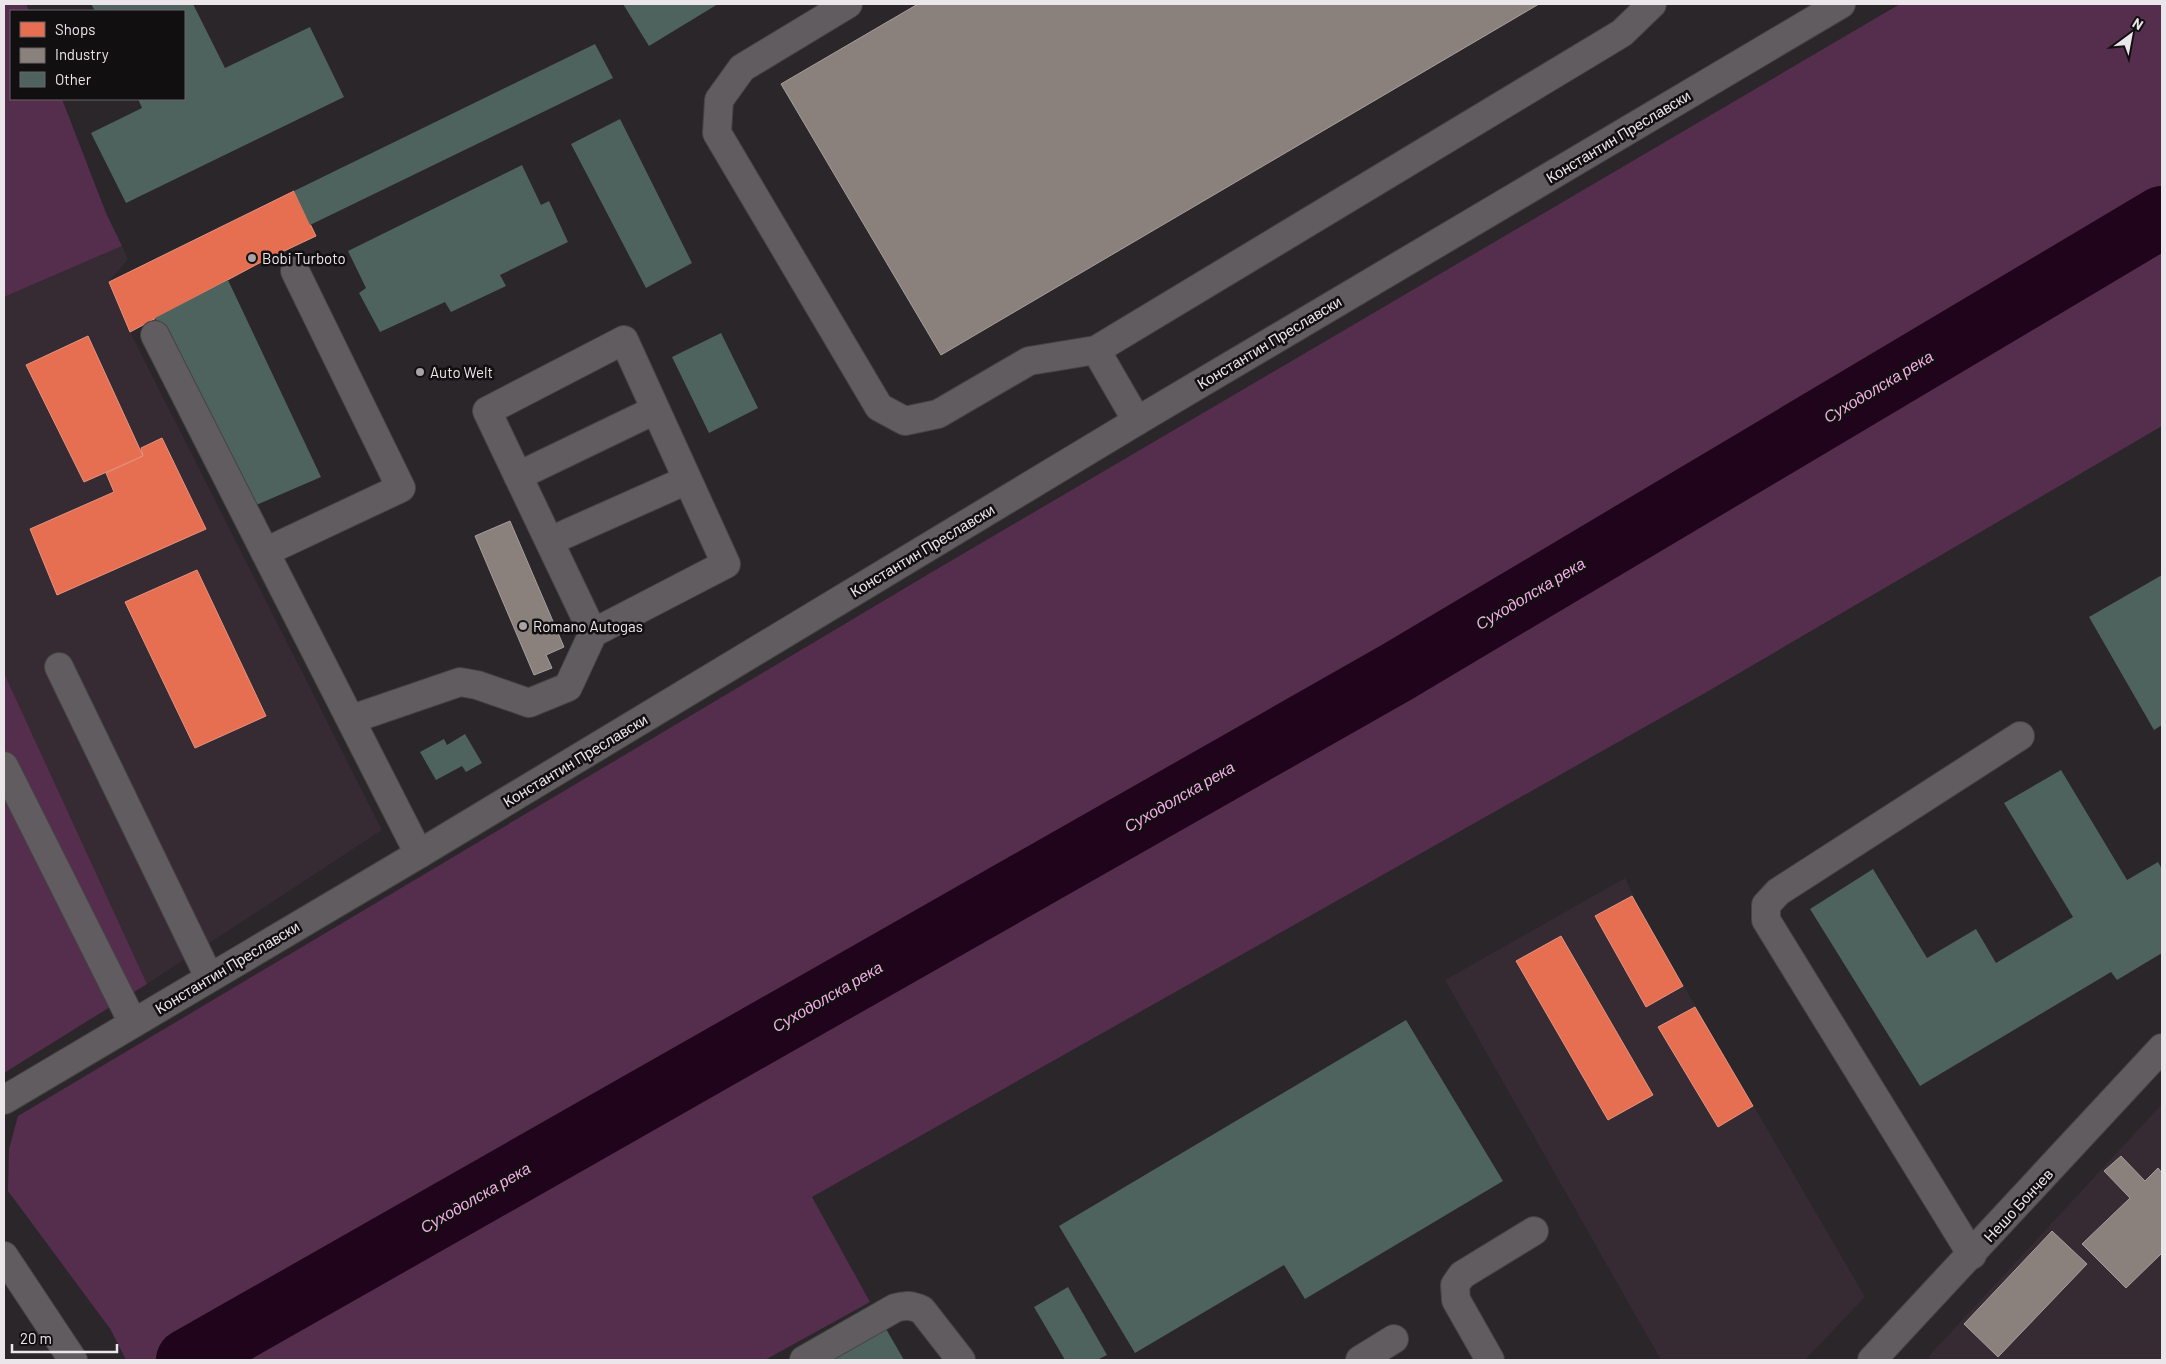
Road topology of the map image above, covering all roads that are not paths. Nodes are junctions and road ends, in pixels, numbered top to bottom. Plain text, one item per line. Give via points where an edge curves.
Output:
1 (848, 4) edge
2 (1652, 4) edge
3 (1842, 4) edge
4 (295, 271) dead end
5 (154, 335) dead end
6 (1096, 350) junction
7 (655, 410) junction
8 (1136, 421) junction
9 (518, 476) junction
10 (687, 480) junction
11 (550, 541) junction
12 (265, 552) junction
13 (593, 633) junction
14 (59, 668) dead end
15 (352, 719) junction
16 (2020, 736) dead end
17 (4, 766) edge
18 (419, 854) junction
19 (209, 977) junction
20 (133, 1022) junction
21 (2162, 1048) edge
22 (4, 1100) edge
23 (1534, 1231) dead end
24 (1972, 1255) junction
25 (4, 1256) edge
26 (1394, 1339) dead end
27 (71, 1356) edge
28 (804, 1360) edge
29 (961, 1360) edge
30 (1360, 1360) edge
31 (1490, 1360) edge
32 (1872, 1360) edge

1 - 6 street via 742,68 719,100 717,133 878,407 905,421 938,414 1029,361
2 - 6 street via 1622,34
3 - 8 street, Константин Преславски
4 - 12 street via 401,488
5 - 12 street
6 - 8 street
7 - 9 street
7 - 9 street via 624,340 487,411
7 - 10 street
8 - 18 street, Константин Преславски
9 - 11 street
10 - 11 street
10 - 13 street via 726,564
11 - 13 street
12 - 15 street
13 - 15 street via 568,687 529,703 460,682
14 - 19 street
15 - 18 street
16 - 24 street via 1778,892 1766,905 1766,920
17 - 20 street
18 - 19 street, Константин Преславски
19 - 20 street, Константин Преславски
20 - 22 street, Константин Преславски
21 - 24 street, Нешо Бончев
23 - 31 street via 1462,1275 1454,1285 1456,1300
24 - 32 street, Нешо Бончев
25 - 27 street
26 - 30 street
28 - 29 street via 904,1305 922,1310

